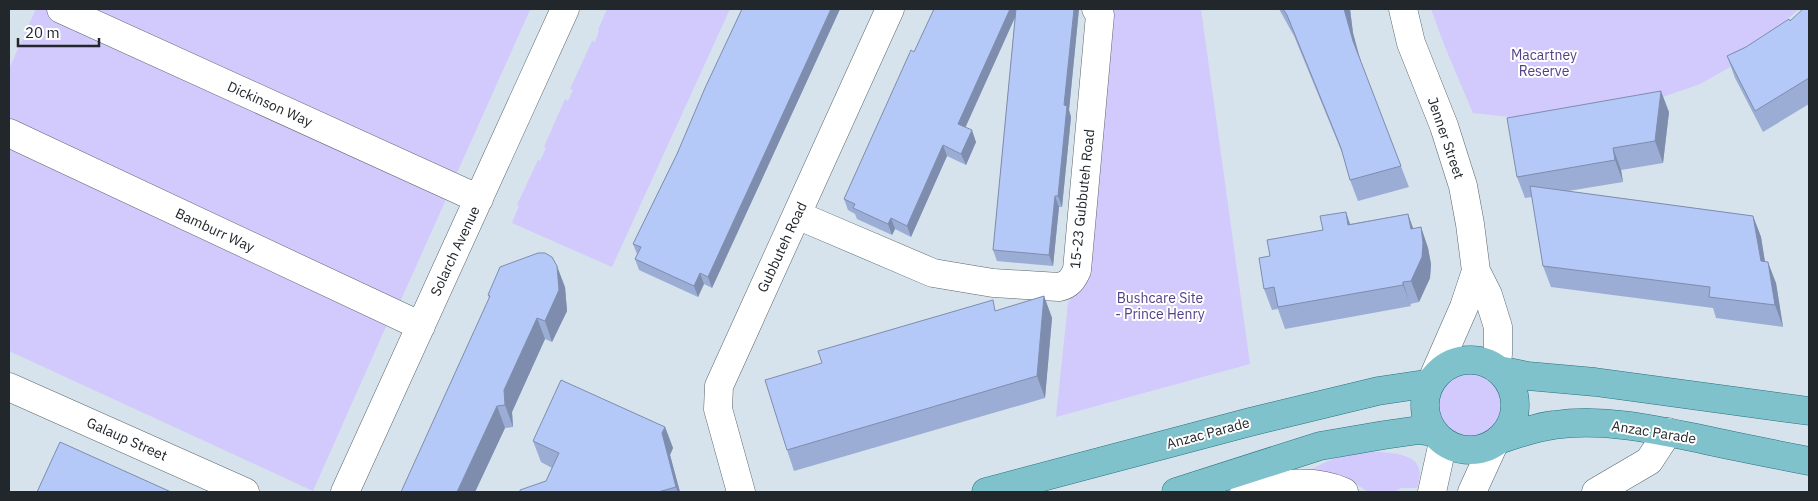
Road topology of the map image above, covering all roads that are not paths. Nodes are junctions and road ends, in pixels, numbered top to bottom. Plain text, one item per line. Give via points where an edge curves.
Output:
1 (61, 9) edge
2 (565, 9) edge
3 (890, 9) edge
4 (1096, 9) edge
5 (1402, 9) edge
6 (9, 133) edge
7 (479, 199) junction
8 (797, 215) junction
9 (1476, 271) junction
10 (420, 326) junction
11 (1497, 369) junction
12 (1432, 380) junction
13 (9, 387) edge
14 (1809, 411) edge
15 (1668, 432) junction
16 (1438, 437) junction
17 (1497, 442) junction
18 (1809, 461) edge
19 (245, 492) edge
20 (345, 492) edge
21 (741, 492) edge
22 (986, 492) edge
23 (1176, 492) edge
24 (1244, 492) edge
25 (1344, 492) edge
26 (1432, 492) edge
27 (1472, 492) edge
28 (1596, 492) edge

1 - 7 street, Dickinson Way
2 - 7 street, Solarch Avenue
3 - 8 street, Gubbuteh Road
4 - 8 street, 15-23 Gubbuteh Road via 1100,15 1076,270 1068,284 1059,287 1000,284 933,273
5 - 9 street, Jenner Street via 1411,43 1458,168
6 - 10 street, Bamburr Way
7 - 10 street, Solarch Avenue
8 - 21 street, Gubbuteh Road via 719,386 718,409
9 - 11 street, Jenner Street via 1498,327
9 - 12 street, Jenner Street
10 - 20 street, Solarch Avenue
11 - 12 main road via 1480,361 1462,361 1445,367
11 - 14 main road via 1528,376
11 - 17 main road via 1510,383 1515,403 1511,424
12 - 16 main road via 1424,406 1427,420
12 - 22 main road, Anzac Parade via 1426,384 1233,426
13 - 19 street, Galaup Street
15 - 17 main road, Anzac Parade via 1624,425 1578,423 1545,427
15 - 18 main road, Anzac Parade
15 - 28 street via 1649,460
16 - 17 main road via 1459,450 1468,451
16 - 23 main road via 1419,430 1320,446
16 - 26 street
17 - 27 street
24 - 25 street via 1269,486 1311,484

